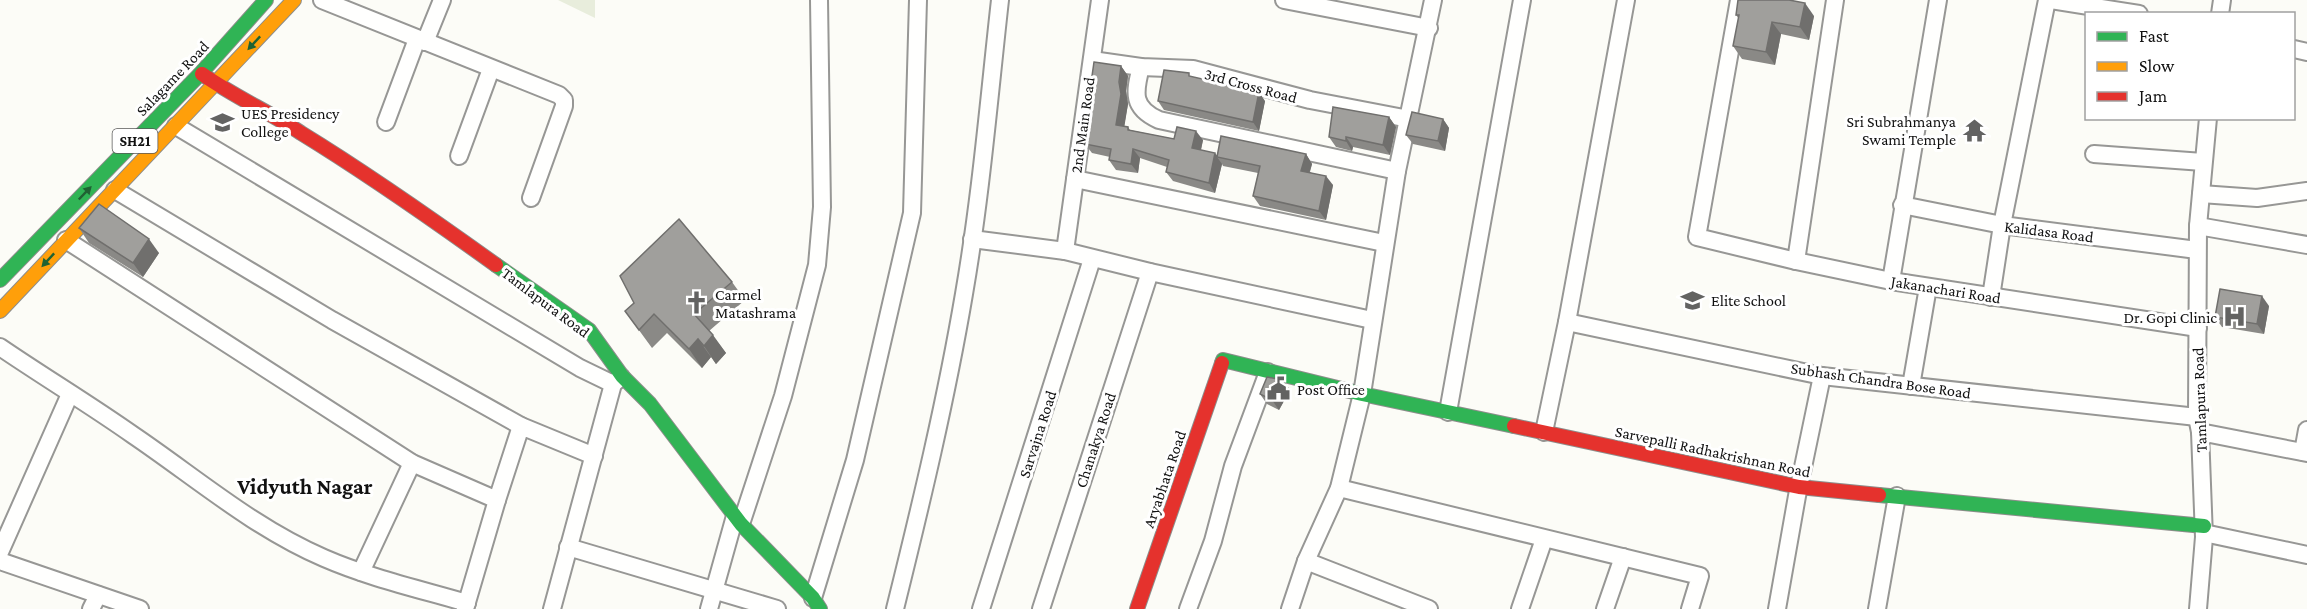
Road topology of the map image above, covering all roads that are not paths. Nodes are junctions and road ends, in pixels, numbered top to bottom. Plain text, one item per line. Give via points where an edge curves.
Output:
1 (266, 0) edge
2 (294, 0) edge
3 (322, 0) edge
4 (442, 0) edge
5 (819, 0) edge
6 (918, 0) edge
7 (1000, 0) edge
8 (1100, 0) edge
9 (1284, 0) edge
10 (1433, 0) edge
11 (1522, 0) edge
12 (1626, 0) edge
13 (1739, 0) edge
14 (1835, 0) edge
15 (1938, 0) edge
16 (2049, 0) edge
17 (2126, 12) edge
18 (1429, 28) junction
19 (421, 40) junction
20 (1092, 60) junction
21 (1141, 66) junction
22 (491, 69) junction
23 (200, 74) junction
24 (216, 84) junction
25 (1409, 119) junction
26 (2208, 120) edge
27 (386, 122) dead end
28 (176, 126) junction
29 (2094, 154) dead end
30 (459, 156) dead end
31 (2203, 162) junction
32 (1397, 171) junction
33 (1075, 179) junction
34 (115, 190) junction
35 (2307, 191) edge
36 (2201, 194) junction
37 (531, 198) dead end
38 (1902, 205) junction
39 (2002, 225) junction
40 (2198, 225) junction
41 (972, 239) junction
42 (66, 240) junction
43 (1384, 243) junction
44 (2307, 245) edge
45 (2198, 250) junction
46 (1065, 251) junction
47 (1092, 259) junction
48 (1796, 261) junction
49 (1149, 272) junction
50 (0, 280) edge
51 (1891, 280) junction
52 (1928, 286) junction
53 (1991, 297) junction
54 (0, 311) edge
55 (1372, 320) junction
56 (1567, 322) junction
57 (2198, 328) junction
58 (0, 347) edge
59 (1223, 360) joint
60 (1268, 372) junction
61 (1822, 376) junction
62 (617, 380) junction
63 (1911, 386) junction
64 (70, 394) junction
65 (1362, 394) junction
66 (1448, 412) junction
67 (2199, 424) junction
68 (521, 426) junction
69 (2307, 430) edge
70 (1544, 432) junction
71 (2305, 453) edge
72 (594, 456) junction
73 (412, 463) junction
74 (1799, 487) junction
75 (1339, 488) junction
76 (1896, 496) junction
77 (496, 500) junction
78 (738, 520) junction
79 (2204, 530) junction
80 (1544, 539) junction
81 (568, 546) junction
82 (0, 552) edge
83 (2307, 555) edge
84 (1623, 557) junction
85 (0, 561) edge
86 (1306, 561) junction
87 (361, 572) junction
88 (715, 591) junction
89 (94, 602) edge
90 (816, 604) edge
91 (466, 606) edge
92 (140, 609) edge
93 (552, 609) edge
94 (709, 609) edge
95 (777, 609) edge
96 (895, 609) edge
97 (981, 609) edge
98 (1041, 609) edge
99 (1137, 609) edge
100 (1188, 609) edge
101 (1290, 609) edge
102 (1428, 609) edge
103 (1520, 609) edge
104 (1605, 609) edge
105 (1690, 609) edge
106 (1777, 609) edge
107 (1877, 609) edge
108 (2198, 609) edge

1 - 23 street, Salagame Road / SH21
2 -> 24 street
3 - 19 street
4 - 19 street
5 - 78 street via 822,207 817,265 783,396
6 - 90 street via 912,213 855,460
7 - 41 street
8 - 20 street, 2nd Main Road
9 - 18 street
10 - 18 street
11 - 66 street
12 - 56 street
13 - 48 street, Jakanachari Road via 1697,237
14 - 48 street
15 - 38 street
16 - 17 street
16 - 39 street
18 - 25 street
19 - 22 street
19 - 27 street
20 - 21 street, 3rd Cross Road
20 - 33 street, 2nd Main Road
21 - 25 street, 3rd Cross Road via 1193,69 1310,100
21 - 32 street via 1136,97 1139,106 1159,120
22 - 30 street
22 - 37 street via 564,100
23 - 24 street, Tamlapura Road
50 -> 23 street, Salagame Road / SH21
24 - 28 street
24 - 62 street, Tamlapura Road via 372,177 589,330
25 - 32 street
26 - 31 street, Tamlapura Road
28 - 34 street
28 - 62 street via 570,362
29 - 31 street
31 - 36 street, Tamlapura Road
32 - 43 street
33 - 43 street
33 - 46 street, 2nd Main Road
34 - 42 street
34 - 68 street via 332,320
35 - 36 street via 2257,198
36 - 40 street, Tamlapura Road
38 - 39 street, Kalidasa Road
38 - 51 street
39 - 45 street, Kalidasa Road
39 - 53 street
40 - 44 street
40 - 45 street, Tamlapura Road
41 - 46 street
41 - 96 street via 934,453
42 -> 54 street
42 - 73 street
43 - 55 street
45 - 57 street, Tamlapura Road
46 - 47 street
47 - 49 street
47 - 97 street, Sarvajna Road
48 - 51 street, Jakanachari Road
49 - 55 street
49 - 98 street, Chanakya Road
51 - 52 street, Jakanachari Road
52 - 53 street, Jakanachari Road
52 - 63 street
53 - 57 street, Jakanachari Road
55 - 65 street
56 - 61 street, Subhash Chandra Bose Road
56 - 70 street
57 - 67 street, Tamlapura Road
58 - 64 street
59 - 60 street, Sarvepalli Radhakrishnan Road
59 - 99 street, Aryabhata Road
60 - 65 street, Sarvepalli Radhakrishnan Road
60 - 100 street via 1233,466 1213,541
61 - 63 street, Subhash Chandra Bose Road
61 - 74 street
62 - 72 street
62 - 78 street, Tamlapura Road via 650,404
63 - 67 street, Subhash Chandra Bose Road
64 - 82 street
64 - 87 street via 268,528 322,557
65 - 66 street, Sarvepalli Radhakrishnan Road
65 - 75 street
66 - 70 street, Sarvepalli Radhakrishnan Road
67 - 71 street, Subhash Chandra Bose Road
67 - 79 street, Tamlapura Road
68 - 72 street
68 - 77 street
69 - 71 street
70 - 74 street, Sarvepalli Radhakrishnan Road
72 - 81 street
73 - 77 street
73 - 87 street
74 - 76 street, Sarvepalli Radhakrishnan Road
74 - 106 street
75 - 80 street
75 - 86 street
76 - 79 street, Sarvepalli Radhakrishnan Road
76 - 107 street
77 - 91 street
78 - 88 street
78 - 90 street, Tamlapura Road
79 - 83 street
79 - 108 street, Tamlapura Road
80 - 84 street
80 - 103 street
81 - 88 street
81 - 93 street
84 - 104 street
84 - 105 street via 1700,576
85 - 89 street
86 - 101 street
86 - 102 street
87 - 91 street
88 - 94 street
88 - 95 street
89 - 92 street

